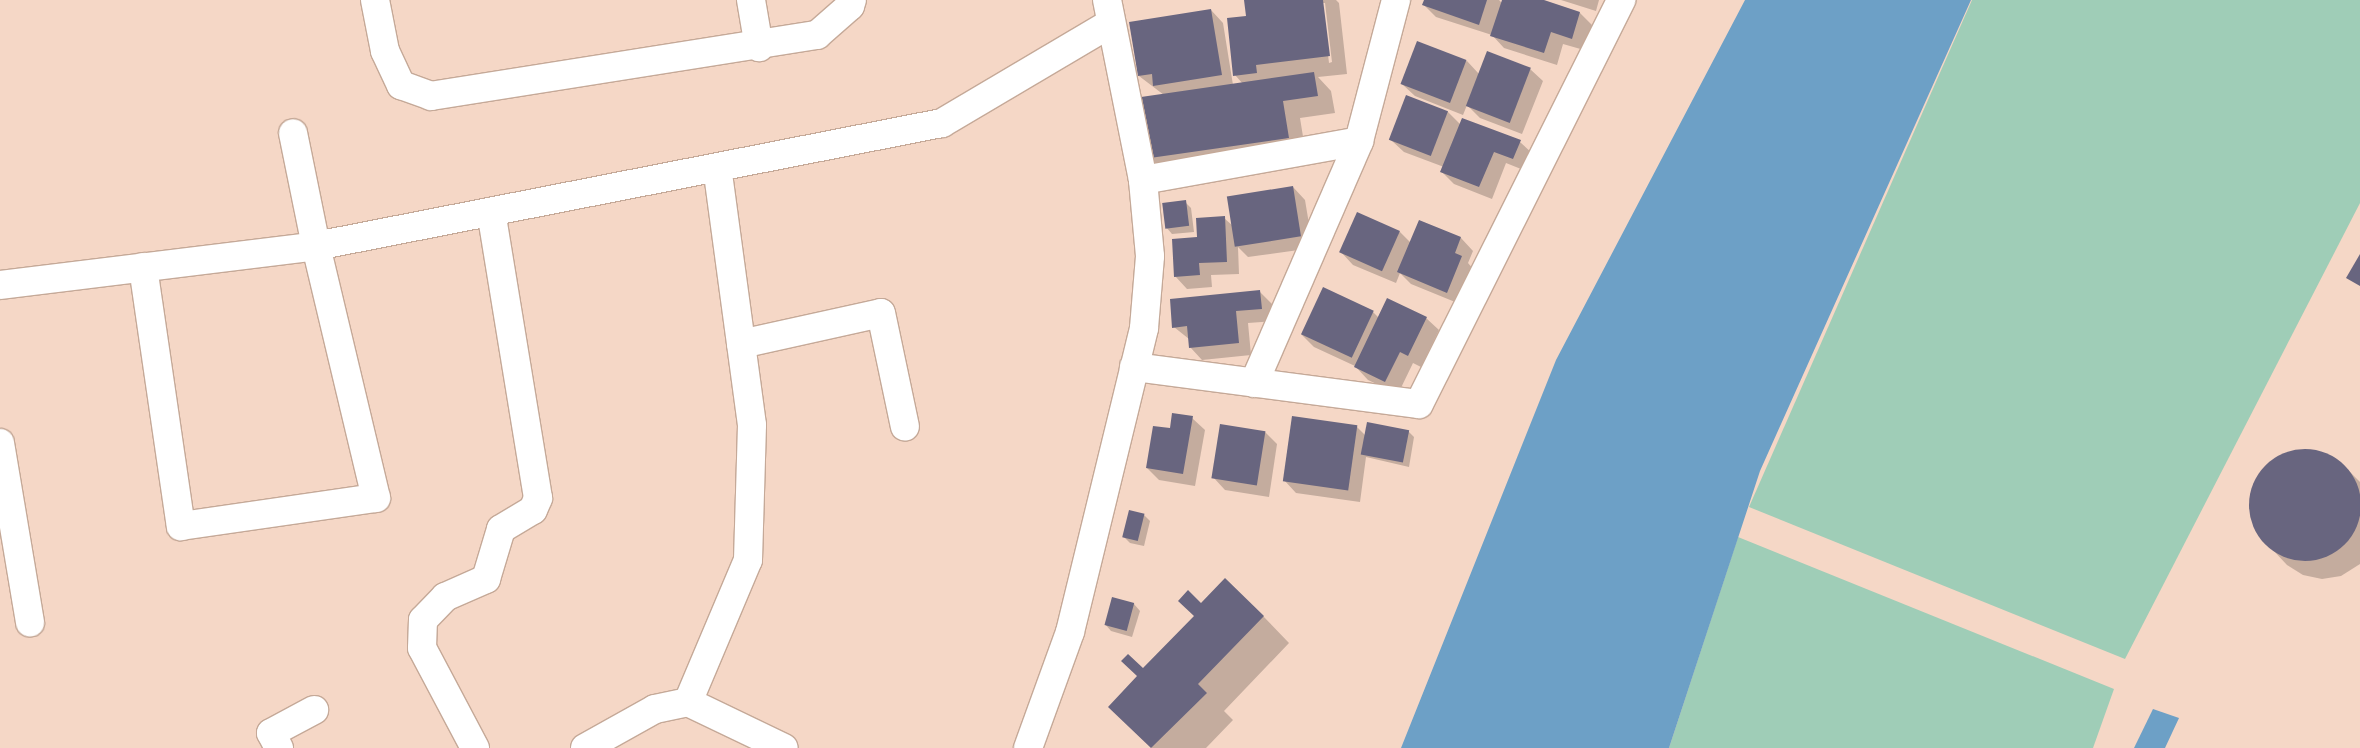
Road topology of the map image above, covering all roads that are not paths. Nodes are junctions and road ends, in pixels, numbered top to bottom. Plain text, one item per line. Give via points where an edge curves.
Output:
1 (375, 0) edge
2 (751, 0) edge
3 (852, 0) edge
4 (1396, 0) edge
5 (1621, 0) edge
6 (1109, 12) edge
7 (760, 47) junction
8 (293, 133) dead end
9 (1359, 141) junction
10 (717, 167) junction
11 (1143, 180) junction
12 (491, 212) junction
13 (316, 246) junction
14 (143, 267) junction
15 (0, 285) edge
16 (741, 344) junction
17 (1134, 367) junction
18 (1254, 383) junction
19 (905, 427) dead end
20 (0, 443) edge
21 (30, 623) dead end
22 (688, 702) junction
23 (314, 710) dead end
24 (279, 748) edge
25 (475, 748) edge
26 (585, 748) edge
27 (784, 748) edge
28 (1028, 748) edge

1 - 7 street via 385,52 401,85 431,96
2 - 7 street
3 - 7 street via 850,6 817,35
4 - 9 street
5 - 18 street via 1419,404
6 - 10 street via 942,123
6 - 11 street
8 - 13 street
9 - 11 street
9 - 18 street
10 - 12 street
10 - 16 street
11 - 17 street via 1150,256 1144,328
12 - 13 street
12 - 25 street via 538,498 533,510 501,529 486,579 445,597 423,620 422,648
13 - 14 street
13 - 14 street via 376,498 181,526
14 - 15 street
16 - 19 street via 881,313
16 - 22 street via 752,425 748,560
17 - 18 street
17 - 28 street via 1070,632
20 - 21 street
22 - 26 street via 655,709
22 - 27 street
23 - 24 street via 271,733

